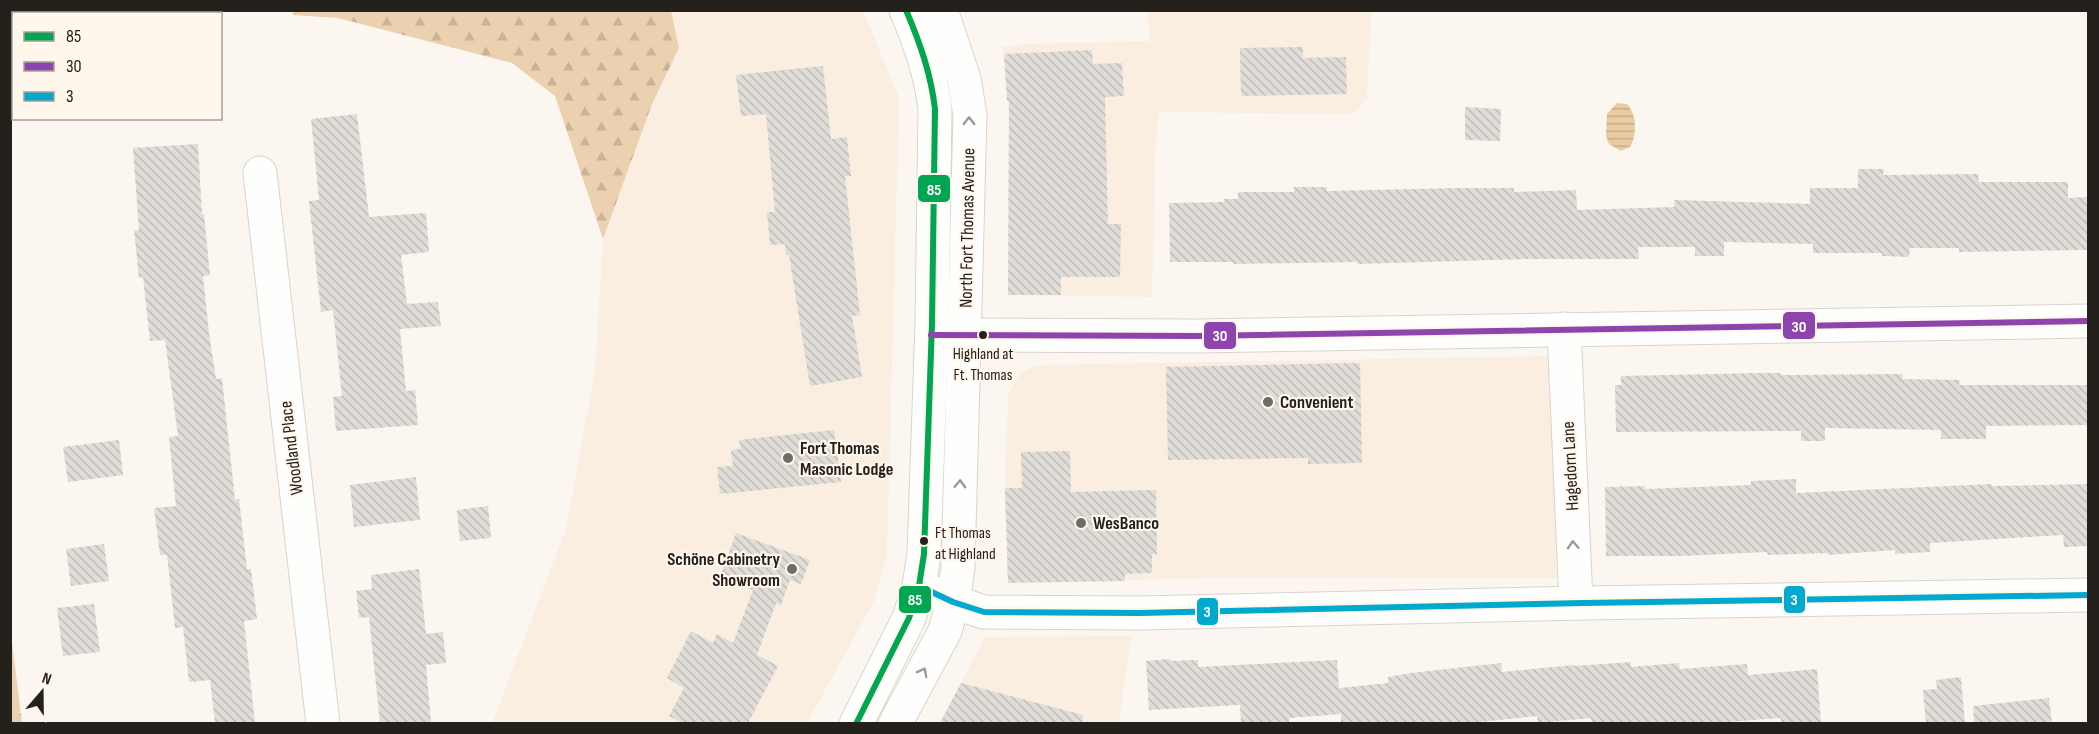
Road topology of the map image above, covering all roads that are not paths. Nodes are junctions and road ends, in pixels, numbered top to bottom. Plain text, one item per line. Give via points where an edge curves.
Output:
1 (906, 10) edge
2 (941, 10) edge
3 (260, 172) dead end
4 (2088, 321) edge
5 (1564, 329) junction
6 (965, 334) junction
7 (931, 335) junction
8 (919, 586) junction
9 (2088, 595) edge
10 (953, 602) junction
11 (1576, 603) junction
12 (323, 723) edge
13 (856, 723) edge
14 (895, 723) edge

1 - 7 street, North Fort Thomas Avenue via 921,45 936,109
6 -> 2 street, North Fort Thomas Avenue via 970,115 964,79
3 - 12 street, Woodland Place
4 - 5 street
5 - 6 street via 1199,336
11 -> 5 street, Hagedorn Lane
6 - 7 street
10 -> 6 street, North Fort Thomas Avenue via 958,568
7 - 8 street, North Fort Thomas Avenue via 926,515
8 - 10 street
8 - 13 street, North Fort Thomas Avenue via 909,618
9 - 11 street
10 - 11 street via 984,612 1096,613
14 -> 10 street, North Fort Thomas Avenue via 945,631

